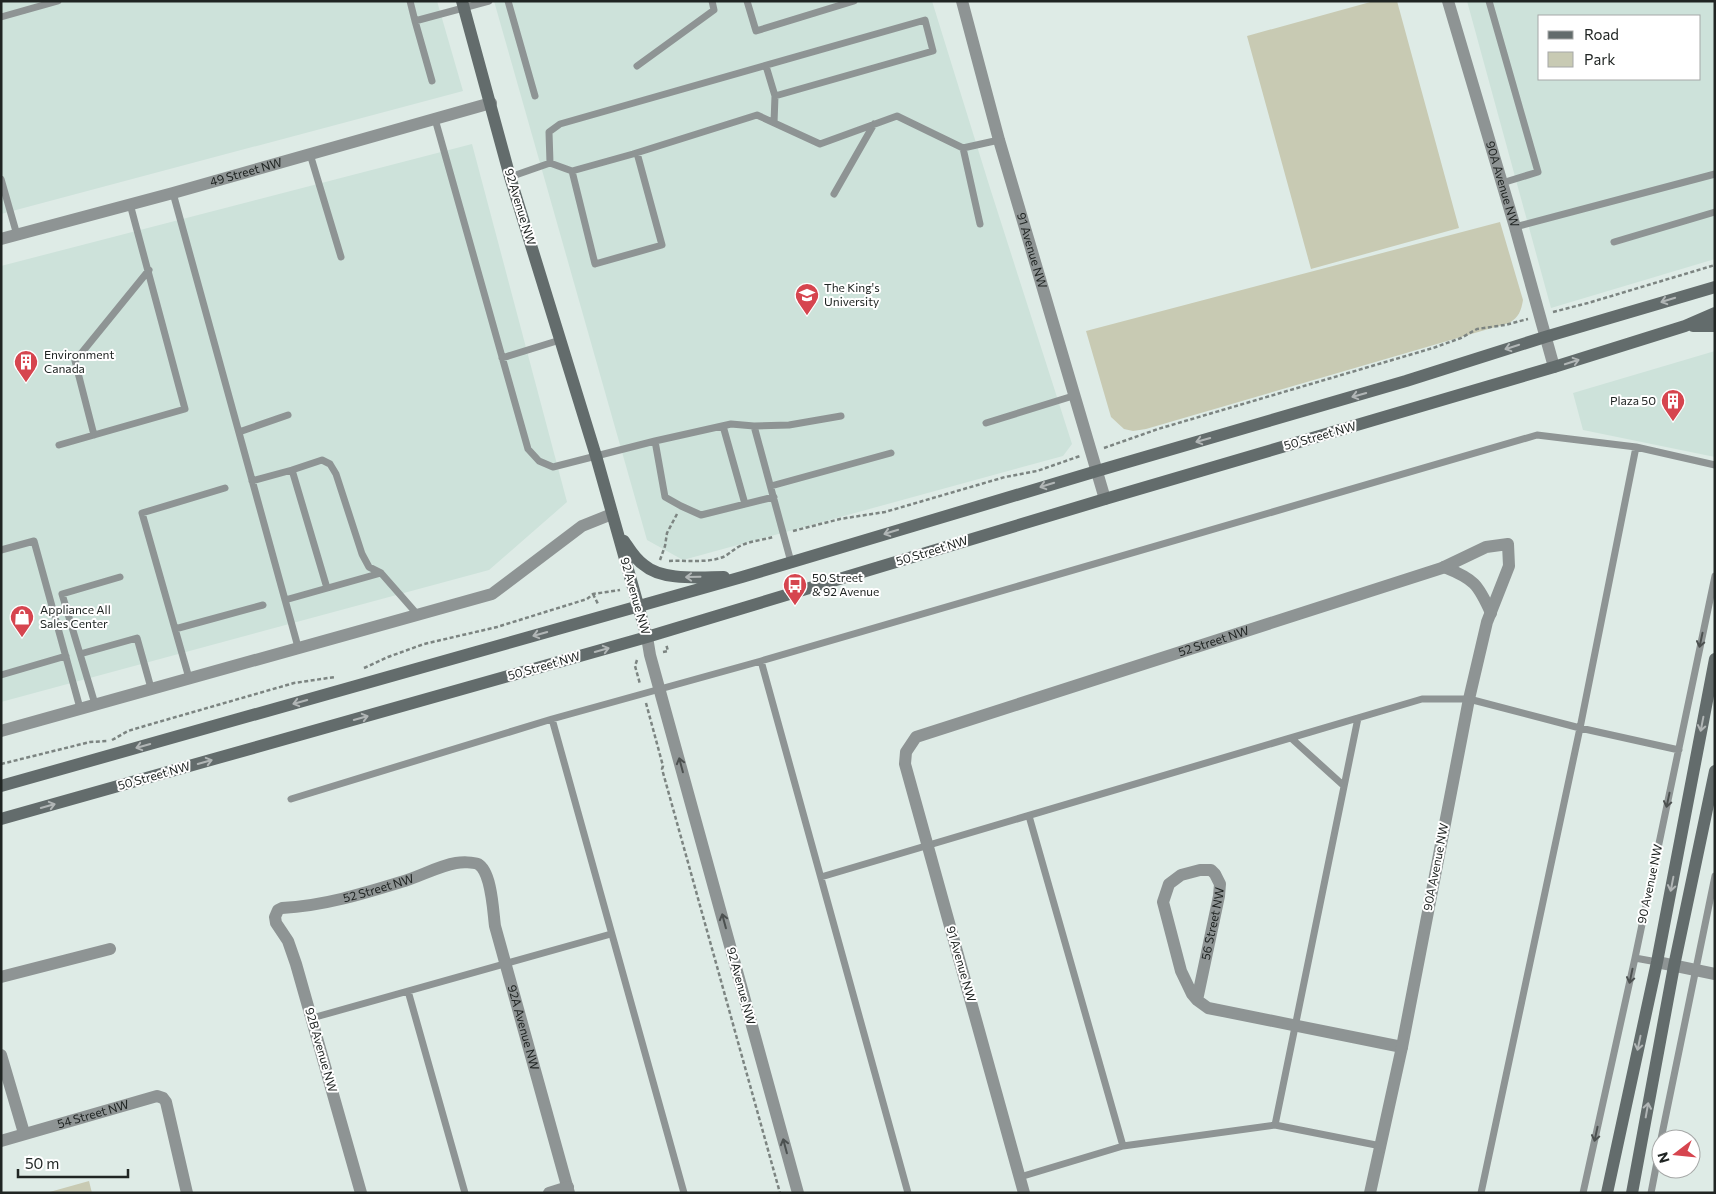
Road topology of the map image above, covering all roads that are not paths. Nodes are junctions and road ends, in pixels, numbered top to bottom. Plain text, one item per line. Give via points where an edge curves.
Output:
1 (58, 1) edge
2 (410, 1) edge
3 (490, 1) edge
4 (508, 1) edge
5 (712, 1) edge
6 (747, 1) edge
7 (854, 1) edge
8 (962, 1) edge
9 (1448, 1) edge
10 (1489, 1) edge
11 (463, 5) edge
12 (1, 17) edge
13 (416, 21) junction
14 (637, 66) dead end
15 (766, 66) junction
16 (432, 81) dead end
17 (535, 96) dead end
18 (775, 96) junction
19 (491, 103) junction
20 (435, 119) junction
21 (774, 123) junction
22 (874, 124) junction
23 (999, 140) junction
24 (963, 148) junction
25 (637, 152) junction
26 (310, 154) junction
27 (550, 163) junction
28 (572, 171) junction
29 (1715, 174) edge
30 (510, 176) junction
31 (1, 179) edge
32 (1502, 183) junction
33 (174, 193) junction
34 (834, 194) dead end
35 (130, 204) junction
36 (1715, 212) edge
37 (980, 224) dead end
38 (1515, 227) junction
39 (17, 235) junction
40 (1, 239) edge
41 (1614, 242) dead end
42 (341, 257) dead end
43 (148, 270) junction
44 (1715, 286) edge
45 (1715, 313) edge
46 (1686, 326) junction
47 (1715, 326) edge
48 (1545, 337) junction
49 (560, 340) junction
50 (502, 358) junction
51 (1554, 368) junction
52 (1073, 396) junction
53 (288, 416) dead end
54 (841, 416) dead end
55 (986, 423) dead end
56 (723, 426) junction
57 (754, 426) junction
58 (239, 432) junction
59 (94, 435) junction
60 (655, 441) junction
61 (59, 445) dead end
62 (1636, 447) junction
63 (891, 453) dead end
64 (596, 456) junction
65 (1715, 465) edge
66 (292, 470) junction
67 (1097, 470) junction
68 (252, 481) junction
69 (771, 486) junction
70 (225, 488) dead end
71 (774, 497) junction
72 (1104, 499) junction
73 (745, 504) junction
74 (612, 514) junction
75 (618, 532) junction
76 (1508, 544) joint
77 (1, 550) edge
78 (791, 562) junction
79 (1444, 567) junction
80 (382, 574) junction
81 (742, 576) junction
82 (1715, 576) edge
83 (120, 577) dead end
84 (327, 588) junction
85 (285, 600) junction
86 (263, 605) dead end
87 (638, 606) junction
88 (1491, 613) junction
89 (417, 614) junction
90 (175, 629) junction
91 (647, 637) junction
92 (298, 647) junction
93 (80, 654) junction
94 (66, 656) junction
95 (1715, 659) edge
96 (761, 661) junction
97 (1, 675) edge
98 (189, 678) junction
99 (151, 688) junction
100 (660, 689) junction
101 (1469, 699) junction
102 (95, 704) junction
103 (80, 708) junction
104 (1358, 718) junction
105 (552, 719) junction
106 (1580, 728) junction
107 (1, 731) edge
108 (916, 737) joint
109 (1291, 738) junction
110 (1679, 750) junction
111 (1715, 771) edge
112 (1, 786) edge
113 (1344, 786) junction
114 (291, 799) dead end
115 (1029, 816) junction
116 (1, 819) edge
117 (928, 846) junction
118 (478, 864) joint
119 (1715, 876) edge
120 (821, 877) junction
121 (278, 910) joint
122 (612, 934) junction
123 (110, 949) dead end
124 (1635, 958) junction
125 (1657, 962) junction
126 (506, 964) junction
127 (1674, 966) junction
128 (1695, 970) junction
129 (1715, 974) edge
130 (1, 977) edge
131 (408, 991) junction
132 (1197, 1000) junction
133 (312, 1018) junction
134 (1295, 1026) junction
135 (1402, 1047) junction
136 (1, 1055) edge
137 (1275, 1125) junction
138 (1663, 1129) edge
139 (24, 1133) junction
140 (1, 1140) edge
141 (1123, 1146) junction
142 (1381, 1146) junction
143 (1020, 1177) junction
144 (1654, 1179) edge
145 (569, 1190) edge
146 (187, 1193) edge
147 (361, 1193) edge
148 (466, 1193) edge
149 (549, 1193) edge
150 (684, 1193) edge
151 (798, 1193) edge
152 (908, 1193) edge
153 (1024, 1193) edge
154 (1370, 1193) edge
155 (1481, 1193) edge
156 (1584, 1193) edge
157 (1607, 1193) edge
158 (1632, 1193) edge
159 (1651, 1193) edge

1 - 12 lane
2 - 13 lane
3 - 11 lane
4 - 17 lane
5 - 14 lane via 714,10
6 - 7 lane via 756,31
8 - 23 street, 91 Avenue NW
9 - 32 street, 90A Avenue NW
10 - 32 lane via 1538,172
11 - 13 lane
11 - 19 main road, 92 Avenue NW
13 - 16 lane
15 - 18 lane
15 - 18 lane via 925,20 933,51
15 - 27 lane via 560,124 549,132
18 - 21 lane
19 - 20 street, 49 Street NW
19 - 30 main road, 92 Avenue NW
20 - 26 street, 49 Street NW
20 - 50 lane
21 - 22 lane via 820,144
21 - 25 lane via 757,114
22 - 24 lane via 897,116
22 - 34 lane
23 - 24 lane
23 - 52 street, 91 Avenue NW
24 - 37 lane
25 - 28 lane
25 - 28 lane via 662,245 595,264
26 - 33 street, 49 Street NW
26 - 42 lane
27 - 28 lane
27 - 30 lane
29 - 38 lane
30 - 49 main road, 92 Avenue NW
31 - 39 lane
32 - 38 street, 90A Avenue NW
33 - 35 street, 49 Street NW
33 - 58 lane
35 - 39 street, 49 Street NW
35 - 43 lane
36 - 41 lane
38 - 48 street, 90A Avenue NW
39 - 40 street, 49 Street NW
43 - 59 lane via 75,361
43 - 59 lane via 185,409
44 -> 48 main road
45 - 46 main road, 50 Street NW
46 - 47 main road
51 -> 46 main road, 50 Street NW
48 - 51 street, 90A Avenue NW
48 -> 67 main road via 1406,381
49 - 50 lane
49 - 64 main road, 92 Avenue NW
50 - 64 lane via 528,449 539,461 552,467
51 - 72 main road, 50 Street NW
52 - 55 lane
52 - 67 street, 91 Avenue NW
53 - 58 lane
54 - 57 lane via 789,425
56 - 57 lane
56 - 60 lane
56 - 73 lane
57 - 69 lane
58 - 68 lane
59 - 61 lane
60 - 64 lane
60 - 73 lane via 665,496 701,515
62 - 65 lane
62 - 96 lane via 1537,435
62 - 106 lane
63 - 69 lane
64 - 74 main road, 92 Avenue NW
66 - 68 lane
66 - 80 lane via 322,460 330,464 362,554 369,567
66 - 84 lane
67 - 72 street, 91 Avenue NW
67 -> 78 main road
68 - 85 lane
69 - 71 lane
70 - 90 lane via 142,513
71 - 73 lane
71 - 78 lane
72 - 91 main road, 50 Street NW
74 - 75 main road, 92 Avenue NW
74 - 89 street via 582,526 492,594
81 -> 75 main road via 684,577 657,573 634,556
75 - 87 main road, 92 Avenue NW
76 - 79 street, 52 Street NW via 1486,547
76 - 88 street, 90A Avenue NW via 1509,566
77 - 94 lane via 34,541
78 - 81 main road
79 - 88 street via 1466,575 1482,592
79 - 108 street, 52 Street NW
80 - 84 lane
80 - 89 lane
81 - 87 main road
82 -> 110 lane, 90 Avenue NW
83 - 93 lane via 62,594
84 - 85 lane
85 - 92 lane
86 - 90 lane
87 - 91 main road, 92 Avenue NW
87 -> 112 main road
88 - 101 street, 90A Avenue NW
89 - 92 street
90 - 98 lane
91 - 100 street, 92 Avenue NW
116 -> 91 main road, 50 Street NW
92 - 98 street
93 - 99 lane via 137,638
93 - 102 lane
94 - 97 lane
94 - 103 lane
95 -> 125 main road, 90 Avenue NW
96 - 100 lane
96 - 120 lane
98 - 99 street
99 - 102 street
100 - 105 lane
151 -> 100 street, 92 Avenue NW
101 - 104 lane via 1422,699
101 - 106 lane
101 - 135 street, 90A Avenue NW
102 - 103 street
103 - 107 street
104 - 109 lane
104 - 113 lane
105 - 114 lane
105 - 122 lane
106 - 110 lane
106 - 155 lane
108 - 117 street, 91 Avenue NW via 906,752 905,764
109 - 113 lane
109 - 115 lane
110 -> 124 lane, 90 Avenue NW
111 - 127 main road
113 - 134 lane
115 - 117 lane
115 - 141 lane
117 - 120 lane
117 - 143 street, 91 Avenue NW
118 - 121 street, 52 Street NW via 455,863 323,904
118 - 126 street, 92A Avenue NW via 485,872 490,887 495,926
119 - 128 lane
120 - 152 lane
121 - 133 street, 92B Avenue NW via 276,922 294,956
122 - 126 lane
122 - 150 lane
123 - 130 street
124 - 125 lane
124 -> 156 lane, 90 Avenue NW
125 - 127 street
125 -> 157 main road, 90 Avenue NW
126 - 131 lane
126 - 145 street, 92A Avenue NW
127 - 128 street
158 -> 127 main road
128 - 129 street
128 - 138 lane
131 - 133 lane
131 - 148 lane
132 - 132 street, 56 Street NW via 1219,896 1220,884 1211,870 1181,875 1169,884 1163,902 1181,971
132 - 134 street via 1208,1008
133 - 147 street, 92B Avenue NW
134 - 135 street
134 - 137 lane
135 - 142 street, 90A Avenue NW
136 - 139 street
137 - 141 lane
137 - 142 lane
139 - 140 street, 54 Street NW
139 - 146 street, 54 Street NW via 157,1096 166,1102
141 - 143 lane
142 - 154 street, 90A Avenue NW
143 - 153 street, 91 Avenue NW
144 - 159 lane
145 - 149 street

